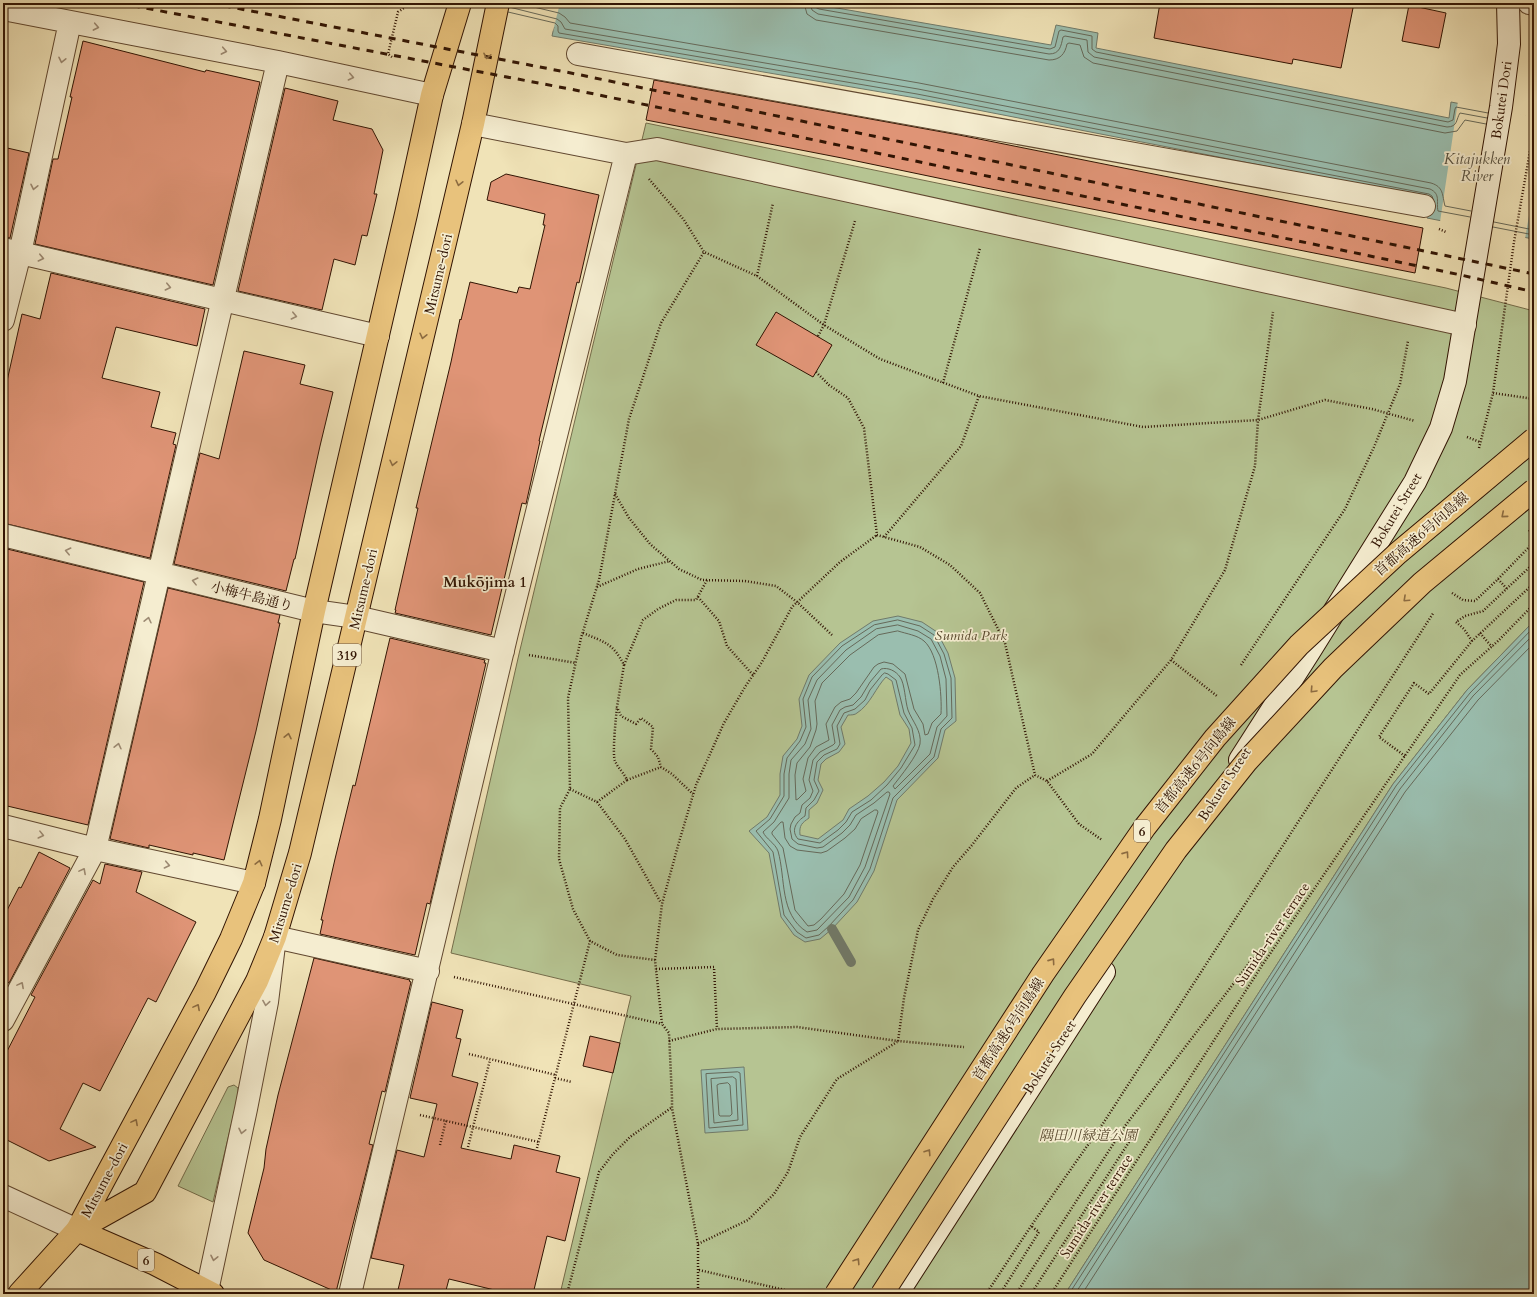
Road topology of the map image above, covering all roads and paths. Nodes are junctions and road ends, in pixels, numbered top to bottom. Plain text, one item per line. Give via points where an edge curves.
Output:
1 (411, 3) edge
2 (1508, 3) edge
3 (1529, 3) edge
4 (1534, 4) edge
5 (459, 6) edge
6 (3, 9) edge
7 (496, 10) edge
8 (70, 22) junction
9 (578, 54) dead end
10 (395, 61) dead end
11 (278, 62) junction
12 (432, 95) junction
13 (473, 124) junction
14 (1534, 128) edge
15 (626, 154) junction
16 (779, 176) junction
17 (862, 193) junction
18 (1424, 206) dead end
19 (988, 221) junction
20 (1478, 243) joint
21 (11, 251) edge
22 (704, 252) junction
23 (757, 276) junction
24 (1277, 284) junction
25 (222, 299) junction
26 (1413, 313) junction
27 (3, 320) edge
28 (824, 325) junction
29 (1465, 325) junction
30 (378, 336) junction
31 (818, 336) dead end
32 (816, 372) dead end
33 (943, 382) junction
34 (1492, 393) junction
35 (979, 396) junction
36 (1534, 399) edge
37 (1388, 413) junction
38 (1258, 420) junction
39 (1441, 428) junction
40 (1534, 439) edge
41 (1480, 442) junction
42 (1479, 449) dead end
43 (1534, 490) edge
44 (614, 494) junction
45 (3, 535) edge
46 (877, 535) junction
47 (884, 537) junction
48 (1534, 542) edge
49 (670, 561) junction
50 (1534, 563) edge
51 (159, 572) junction
52 (1498, 579) junction
53 (707, 580) junction
54 (1534, 583) edge
55 (597, 587) junction
56 (1507, 589) junction
57 (1446, 590) dead end
58 (698, 596) junction
59 (797, 602) junction
60 (1534, 604) edge
61 (314, 611) junction
62 (1434, 612) dead end
63 (356, 617) junction
64 (1480, 633) junction
65 (583, 634) junction
66 (832, 635) dead end
67 (1472, 641) junction
68 (1492, 647) junction
69 (503, 651) junction
70 (1171, 660) junction
71 (576, 663) junction
72 (624, 665) junction
73 (1241, 665) dead end
74 (753, 675) junction
75 (1219, 698) dead end
76 (617, 707) junction
77 (1405, 756) junction
78 (661, 767) junction
79 (1035, 775) junction
80 (627, 780) junction
81 (1047, 781) junction
82 (570, 789) junction
83 (693, 794) junction
84 (597, 802) junction
85 (3, 826) edge
86 (1103, 842) dead end
87 (95, 849) junction
88 (254, 883) junction
89 (662, 904) junction
90 (275, 937) junction
91 (590, 941) junction
92 (655, 960) junction
93 (1263, 964) junction
94 (656, 969) junction
95 (428, 971) junction
96 (574, 1004) junction
97 (3, 1020) edge
98 (662, 1024) junction
99 (717, 1029) junction
100 (669, 1041) junction
101 (898, 1041) junction
102 (966, 1047) dead end
103 (469, 1054) dead end
104 (490, 1060) junction
105 (556, 1076) junction
106 (572, 1082) dead end
107 (672, 1108) junction
108 (394, 1109) junction
109 (446, 1120) junction
110 (473, 1127) junction
111 (1121, 1132) junction
112 (539, 1142) junction
113 (440, 1145) dead end
114 (468, 1147) dead end
115 (537, 1148) dead end
116 (3, 1196) edge
117 (1031, 1226) junction
118 (77, 1230) junction
119 (698, 1244) junction
120 (699, 1270) junction
121 (210, 1292) edge
122 (19, 1294) edge
123 (350, 1294) edge
124 (567, 1294) edge
125 (698, 1294) edge
126 (802, 1294) edge
127 (836, 1294) edge
128 (882, 1294) edge
129 (897, 1294) edge
130 (986, 1294) edge
131 (1000, 1294) edge
132 (1016, 1294) edge
133 (1031, 1294) edge
134 (1051, 1294) edge

1 - 10 path via 398,12 388,54
2 - 20 street, Bokutei Dori via 1509,44
3 - 4 street
5 - 12 main road, Mitsume-dori
6 - 8 street
7 -> 13 main road, Mitsume-dori / 319
8 -> 11 street
8 -> 21 street
9 - 18 street
11 -> 12 street
11 - 25 street
12 - 30 main road, Mitsume-dori
13 - 15 street
13 -> 63 main road, Mitsume-dori / 319
14 - 34 path
15 - 16 street via 658,149
15 - 22 path via 684,220
15 - 69 street
16 - 17 street
16 - 23 path
17 - 19 street
17 - 28 path
19 - 24 street
19 - 33 path
20 - 29 street, Bokutei Street
21 -> 25 street
21 - 27 street
22 - 23 path
22 - 44 path via 661,323 629,419
23 - 28 path
24 - 26 street
24 - 38 path
25 -> 30 street
25 - 51 street
26 - 29 street
26 - 37 path via 1400,384
28 - 31 path
28 - 33 path via 880,359
29 - 39 street, Bokutei Street via 1455,381
30 - 61 main road, Mitsume-dori
32 - 46 path via 848,398 864,428
33 - 35 path
34 - 36 path
34 - 41 path
35 - 38 path via 1143,426
35 - 47 path via 961,446
37 - 38 path via 1325,400
37 - 39 path
37 - 73 path via 1345,509
38 - 70 path via 1255,466 1225,570
39 - 41 path
39 - 129 street, Bokutei Street via 1415,482 1309,652
127 -> 40 main road, 首都高速6号向島線 / 6, bridge via 1043,974 1145,827 1215,738 1298,645 1398,553
41 - 42 path
43 -> 128 main road, bridge via 1422,583 1333,668 1246,762 1176,850 1075,996
44 - 49 path via 650,544
44 - 55 path
51 -> 45 street, 小梅牛島通り
46 - 47 path
46 - 59 path via 840,562
47 - 79 path via 920,547 950,565 980,593 1005,642
48 - 52 path
49 - 53 path via 679,569
49 - 55 path via 638,569
50 - 56 path
61 -> 51 street, 小梅牛島通り
87 -> 51 street
52 - 56 path
52 - 57 path via 1475,601 1463,600
53 - 58 path
53 - 59 path via 745,581 776,586
54 - 64 path
55 - 65 path
56 - 67 path via 1483,611 1465,616 1456,622
58 - 72 path via 696,600 676,600 643,620
58 - 74 path via 720,621 727,646
59 - 66 path
59 - 74 path
60 - 68 path, Sumida-river terrace
61 - 63 street, 小梅牛島通り
88 -> 61 main road, Mitsume-dori
62 - 117 path via 1104,1122
63 - 69 street, 小梅牛島通り
63 - 90 main road, Mitsume-dori / 319 via 300,853
64 - 67 path
64 - 68 path
65 - 71 path
65 - 72 path via 605,642 617,652
67 - 77 path via 1429,694 1414,684 1379,736
68 - 77 path, Sumida-river terrace via 1460,675
69 - 71 path
69 - 95 street
70 - 75 path
70 - 81 path via 1092,754
71 - 82 path via 568,698
72 - 76 path
74 - 83 path via 724,723
76 - 78 path via 621,716 636,724 641,718 653,727 651,749 658,757
76 - 80 path via 615,760
77 - 93 path, Sumida-river terrace
78 - 80 path
78 - 83 path
79 - 81 path
79 - 101 path via 1016,788 953,867 933,898 918,930
80 - 84 path
81 - 86 path via 1079,824
82 - 84 path
82 - 91 path via 560,808 559,859 572,909
83 - 89 path
84 - 89 path via 625,839
85 -> 87 street
87 -> 88 street
97 -> 87 street
118 -> 88 main road, Mitsume-dori via 205,992 232,939
89 - 92 path
90 - 95 street
90 - 118 main road, Mitsume-dori / 319 via 257,981 144,1192
90 -> 121 street via 267,1002
91 - 92 path via 617,955
91 - 96 path
92 - 94 path
93 - 111 path via 1253,958
93 - 134 path, Sumida-river terrace
94 - 98 path
94 - 99 path via 714,967
95 - 96 path
95 - 108 street
96 - 98 path
96 - 105 path
98 - 100 path via 669,1033
99 - 100 path
99 - 101 path via 796,1027
100 - 107 path
101 - 102 path
101 - 119 path via 837,1079 800,1137 788,1172 774,1194 748,1220
103 - 104 path
104 - 105 path
104 - 110 path
105 - 106 path
105 - 112 path
107 - 119 path
107 - 124 path via 630,1137 598,1172
108 - 109 path
108 - 123 street
109 - 110 path
109 - 113 path
110 - 112 path
110 - 114 path
111 - 132 path
111 - 133 path via 1131,1139
112 - 115 path
116 - 118 street
117 - 130 path
117 - 131 path via 1039,1232
118 - 121 main road, 6 via 155,1264
118 - 122 main road
119 - 120 path
120 - 125 path
120 - 126 path

